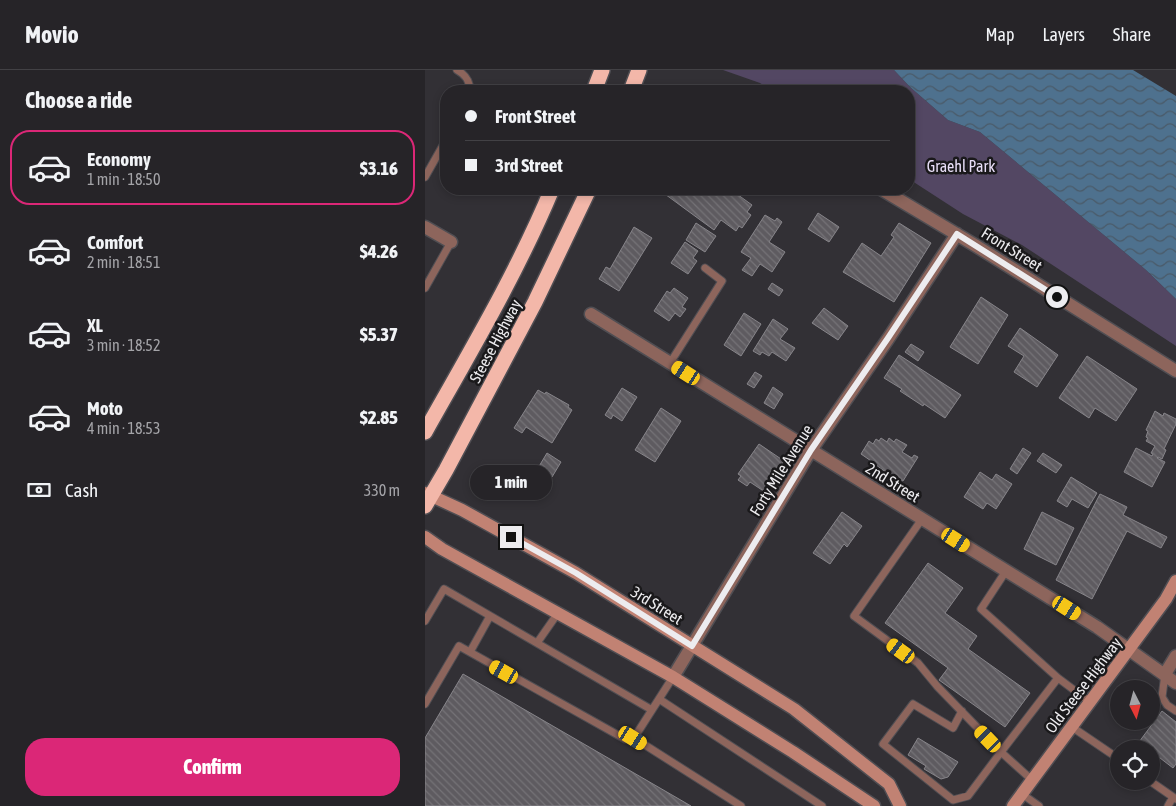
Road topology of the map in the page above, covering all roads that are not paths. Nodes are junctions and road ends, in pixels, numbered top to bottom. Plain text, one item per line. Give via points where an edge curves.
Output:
1 (457, 70) edge
2 (603, 70) edge
3 (639, 70) edge
4 (469, 85) edge
5 (596, 85) edge
6 (633, 85) edge
7 (440, 151) edge
8 (425, 177) edge
9 (550, 195) edge
10 (586, 195) edge
11 (891, 195) edge
12 (425, 227) edge
13 (957, 234) junction
14 (451, 242) joint
15 (705, 268) dead end
16 (425, 288) edge
17 (591, 314) dead end
18 (670, 363) junction
19 (1176, 371) edge
20 (425, 432) edge
21 (811, 450) junction
22 (427, 498) edge
23 (922, 519) junction
24 (425, 537) edge
25 (1007, 571) junction
26 (1176, 581) edge
27 (558, 613) junction
28 (491, 616) junction
29 (425, 621) edge
30 (537, 643) junction
31 (692, 646) junction
32 (1129, 649) junction
33 (470, 652) junction
34 (1176, 656) edge
35 (1165, 674) junction
36 (673, 677) junction
37 (1058, 678) junction
38 (1176, 683) edge
39 (659, 699) junction
40 (1090, 702) junction
41 (425, 704) edge
42 (652, 710) junction
43 (1176, 711) edge
44 (962, 712) junction
45 (1072, 727) junction
46 (633, 738) junction
47 (1001, 752) junction
48 (1110, 754) edge
49 (1033, 780) junction
50 (1160, 788) edge
51 (1022, 794) junction
52 (1175, 798) edge
53 (860, 802) edge
54 (741, 806) edge
55 (822, 806) edge
56 (874, 806) edge
57 (900, 806) edge
58 (1013, 806) edge
59 (1039, 806) edge
60 (1167, 806) edge

1 - 4 lane via 464,74
2 - 5 highway
3 - 6 highway
7 - 8 lane
9 - 20 highway, Steese Highway via 506,288
10 - 22 highway, Steese Highway via 535,302 446,470
11 - 13 street, Front Street
12 - 14 street
13 - 19 street, Front Street
13 - 21 street, Forty Mile Avenue
14 - 16 lane
15 - 18 lane via 722,280
17 - 18 street, 2nd Street
18 - 21 street, 2nd Street
21 - 23 street, 2nd Street
21 - 31 street, Forty Mile Avenue
22 - 31 main road, 3rd Street via 462,510 576,573
23 - 25 street, 2nd Street
23 - 44 lane via 854,616 917,663
24 - 27 main road
25 - 32 street, 2nd Street
25 - 37 lane via 981,609
26 - 32 main road, Old Steese Highway
27 - 30 lane
27 - 36 main road
28 - 29 lane via 444,589
28 - 30 lane
28 - 33 lane
30 - 42 lane
31 - 36 street, Forty Mile Avenue
31 - 57 main road, 3rd Street via 794,709 889,784
32 - 35 street, 2nd Street
32 - 40 main road, Old Steese Highway
33 - 41 lane via 459,646
33 - 46 lane via 625,739
34 - 35 street
35 - 38 street, 2nd Street
35 - 43 lane via 1162,698
36 - 39 lane
36 - 53 main road via 793,752
37 - 40 lane
37 - 47 lane
39 - 42 lane
39 - 55 lane
40 - 45 main road, Old Steese Highway
42 - 46 lane
44 - 47 lane
44 - 47 lane via 953,728 913,704 883,744 953,800 968,796
45 - 48 lane
45 - 49 main road, Old Steese Highway
46 - 54 lane
47 - 49 lane
49 - 51 main road, Old Steese Highway
50 - 52 lane
51 - 58 main road, Old Steese Highway
51 - 59 lane
52 - 60 lane
53 - 56 main road

